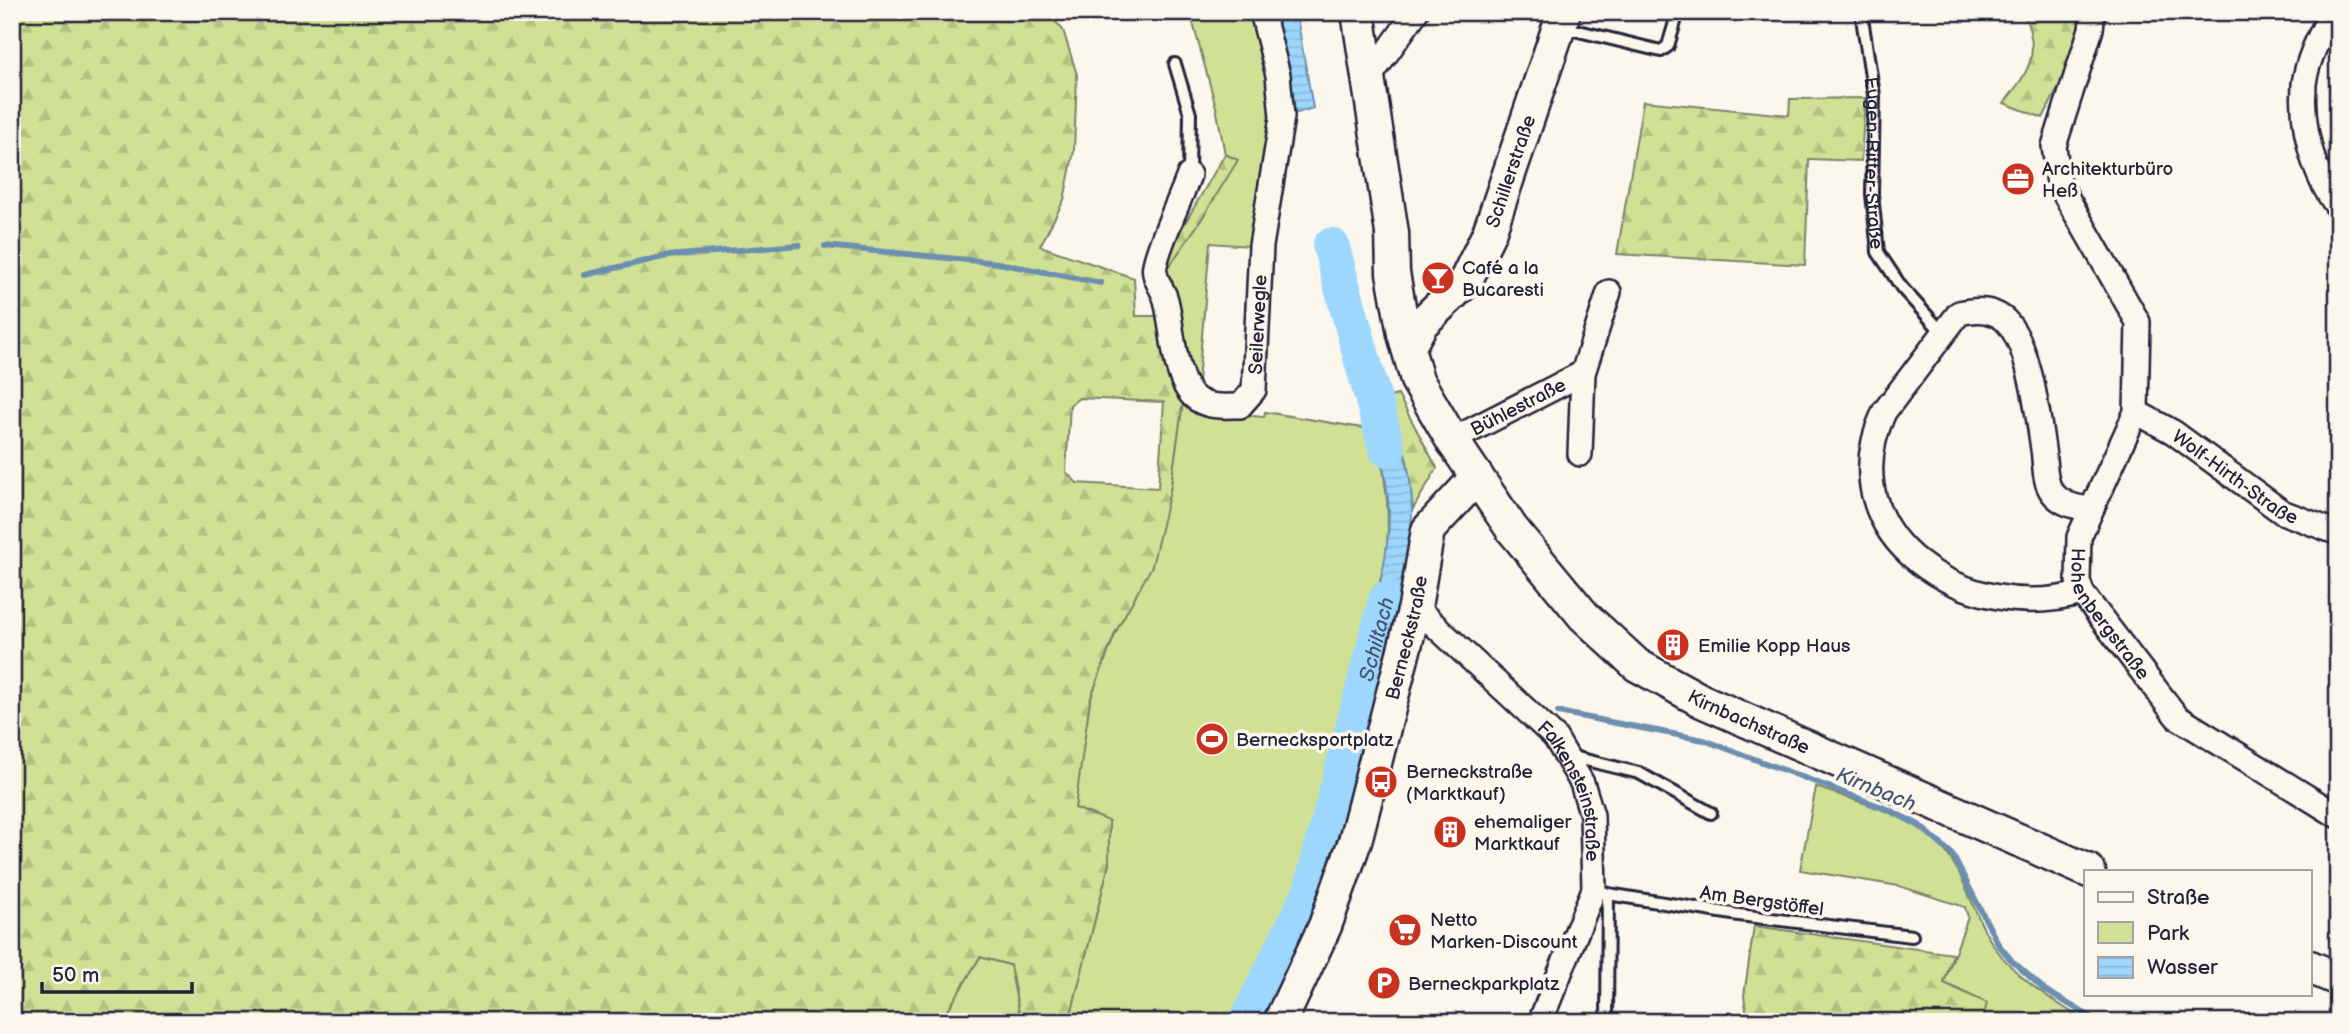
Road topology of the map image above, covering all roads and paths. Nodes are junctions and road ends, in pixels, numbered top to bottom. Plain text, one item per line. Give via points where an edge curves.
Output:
1 (1262, 12) edge
2 (1357, 12) edge
3 (1416, 12) edge
4 (1678, 12) edge
5 (1861, 12) edge
6 (2093, 12) edge
7 (2333, 16) edge
8 (1561, 19) edge
9 (1175, 64) dead end
10 (1369, 78) junction
11 (1189, 175) joint
12 (2338, 207) edge
13 (1393, 273) junction
14 (1609, 292) dead end
15 (1448, 300) junction
16 (1942, 332) junction
17 (1408, 348) junction
18 (1583, 373) junction
19 (2136, 412) junction
20 (1452, 440) junction
21 (1580, 454) dead end
22 (1477, 477) junction
23 (2090, 509) junction
24 (2338, 533) edge
25 (2082, 593) junction
26 (1415, 607) junction
27 (1566, 756) junction
28 (1711, 813) dead end
29 (2338, 816) edge
30 (2087, 870) edge
31 (1601, 891) junction
32 (1912, 936) dead end
33 (2312, 968) edge
34 (2338, 979) edge
35 (1280, 1022) edge
36 (1540, 1022) edge
37 (1607, 1022) edge

1 - 11 street, Seilerwegle via 1278,75 1282,117 1261,246 1254,390 1240,406 1216,406 1198,400 1187,389 1178,366 1166,298 1155,275
2 - 10 main road
3 - 10 street
4 - 8 lane via 1668,46 1661,51
5 - 16 lane, Eugen-Ritter-Straße via 1874,95 1872,194 1878,252 1895,279
6 - 19 street, Hohenbergstraße via 2054,146 2055,165 2059,184 2138,322
7 - 12 street via 2318,39 2304,83 2315,169
8 - 15 main road, Schillerstraße via 1489,233 1465,282
9 - 11 lane, Seilerwegle via 1190,114
10 - 13 main road via 1392,233
13 - 15 street via 1423,304
13 - 17 main road
14 - 18 street, Bühlestraße
15 - 17 main road, Schillerstraße via 1422,323
16 - 23 street via 1959,313 1975,309 2005,320 2020,344 2038,416 2049,489 2060,501
16 - 25 street via 1884,412 1871,445 1869,481 1881,518 1918,562 1971,591 2056,601
17 - 20 main road via 1417,380
18 - 20 street, Bühlestraße
18 - 21 street, Bühlestraße
19 - 23 street, Hohenbergstraße
19 - 24 street, Wolf-Hirth-Straße via 2173,432 2282,512
20 - 22 main road
22 - 26 main road, Berneckstraße via 1428,530
22 - 30 main road, Kirnbachstraße via 1512,529 1584,616 1637,665 1747,722
23 - 25 street, Hohenbergstraße via 2080,537 2078,582
25 - 29 street, Hohenbergstraße via 2177,716
26 - 27 street, Falkensteinstraße via 1555,737
26 - 35 main road, Berneckstraße via 1355,841 1325,926
27 - 28 lane via 1639,773
27 - 31 street, Falkensteinstraße via 1582,783 1592,815
31 - 32 lane, Am Bergstöffel via 1739,915
31 - 36 street, Falkensteinstraße
31 - 37 lane
33 - 34 main road

